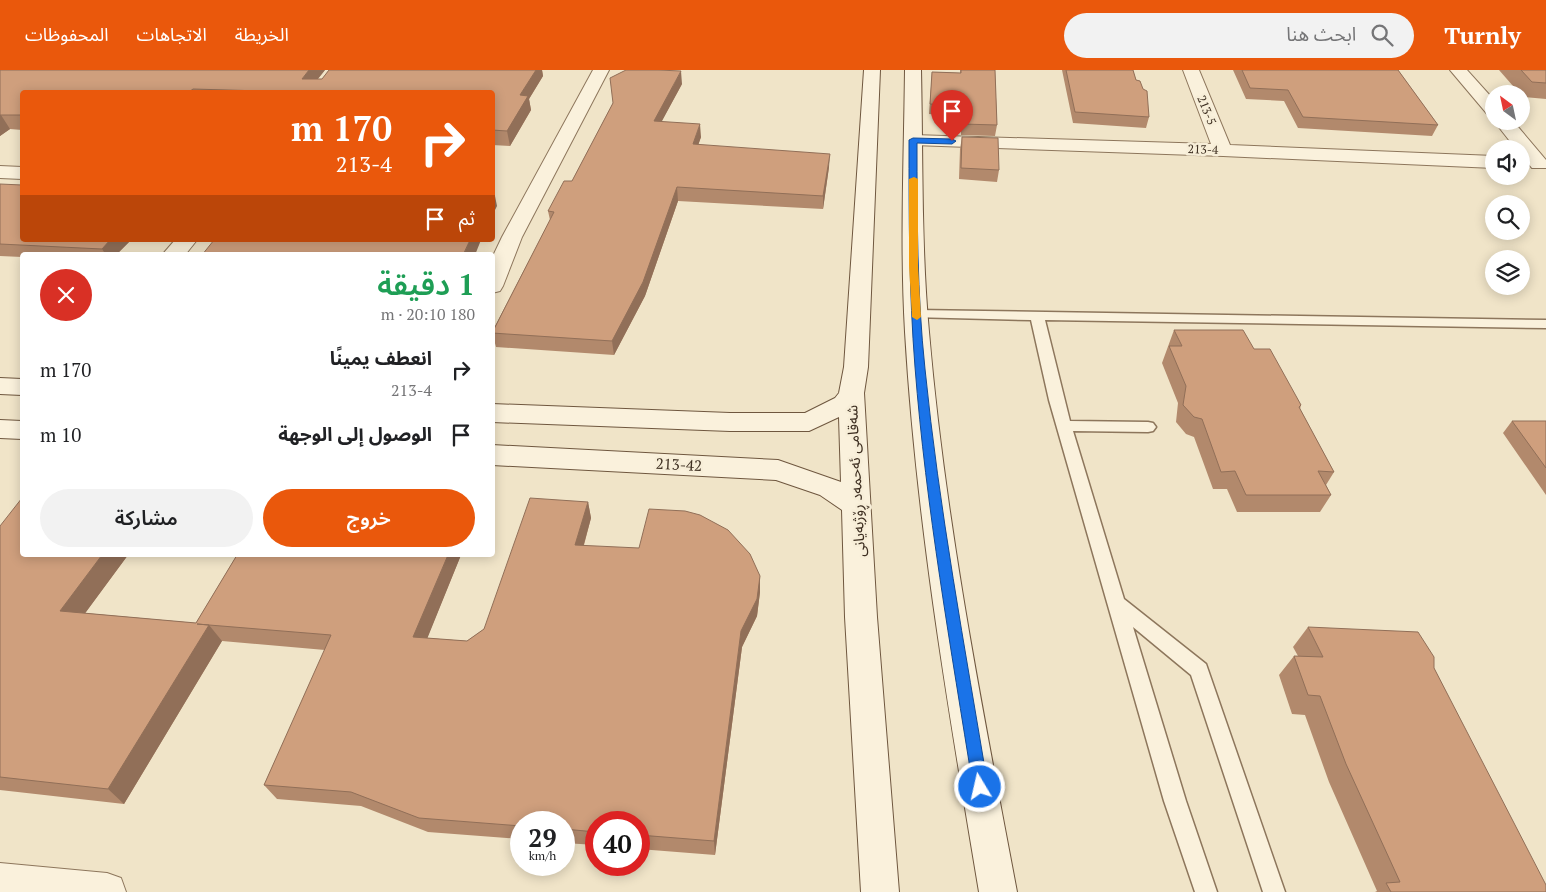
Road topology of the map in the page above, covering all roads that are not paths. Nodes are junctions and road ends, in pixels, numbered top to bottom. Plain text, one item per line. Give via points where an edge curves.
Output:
1 (601, 70) edge
2 (872, 70) edge
3 (913, 70) edge
4 (1191, 70) edge
5 (1458, 70) edge
6 (1485, 101) edge
7 (1509, 130) edge
8 (913, 140) junction
9 (1223, 150) junction
10 (1485, 162) edge
11 (1535, 164) edge
12 (0, 172) edge
13 (20, 173) edge
14 (184, 242) edge
15 (176, 252) edge
16 (495, 279) edge
17 (916, 314) junction
18 (1038, 316) junction
19 (1546, 324) edge
20 (0, 386) edge
21 (20, 387) edge
22 (851, 393) junction
23 (495, 413) edge
24 (1064, 426) junction
25 (1148, 427) dead end
26 (0, 428) edge
27 (20, 430) edge
28 (495, 455) edge
29 (857, 506) junction
30 (1116, 603) junction
31 (19, 887) edge
32 (107, 892) edge
33 (880, 892) edge
34 (998, 892) edge
35 (1206, 892) edge
36 (1274, 892) edge

1 - 16 street via 512,237
2 - 22 street, شەقامی ئەحمەد ڕۆژبەیانی via 856,367
3 - 8 street
4 - 9 street, 213-5
5 - 6 street
7 - 11 street
8 - 9 street, 213-4
8 - 17 street
9 - 10 street, 213-4
12 - 13 street
14 - 15 street
17 - 18 lane
17 - 34 street via 938,521
18 - 19 lane
18 - 24 lane
20 - 21 street
22 - 23 street via 844,404 809,422
22 - 29 street, شەقامی ئەحمەد ڕۆژبەیانی
24 - 25 lane
24 - 30 lane
26 - 27 street
28 - 29 street, 213-42 via 778,470 830,488
29 - 33 street, شەقامی ئەحمەد ڕۆژبەیانی via 861,616
30 - 35 lane
30 - 36 lane via 1199,670
31 - 32 street

